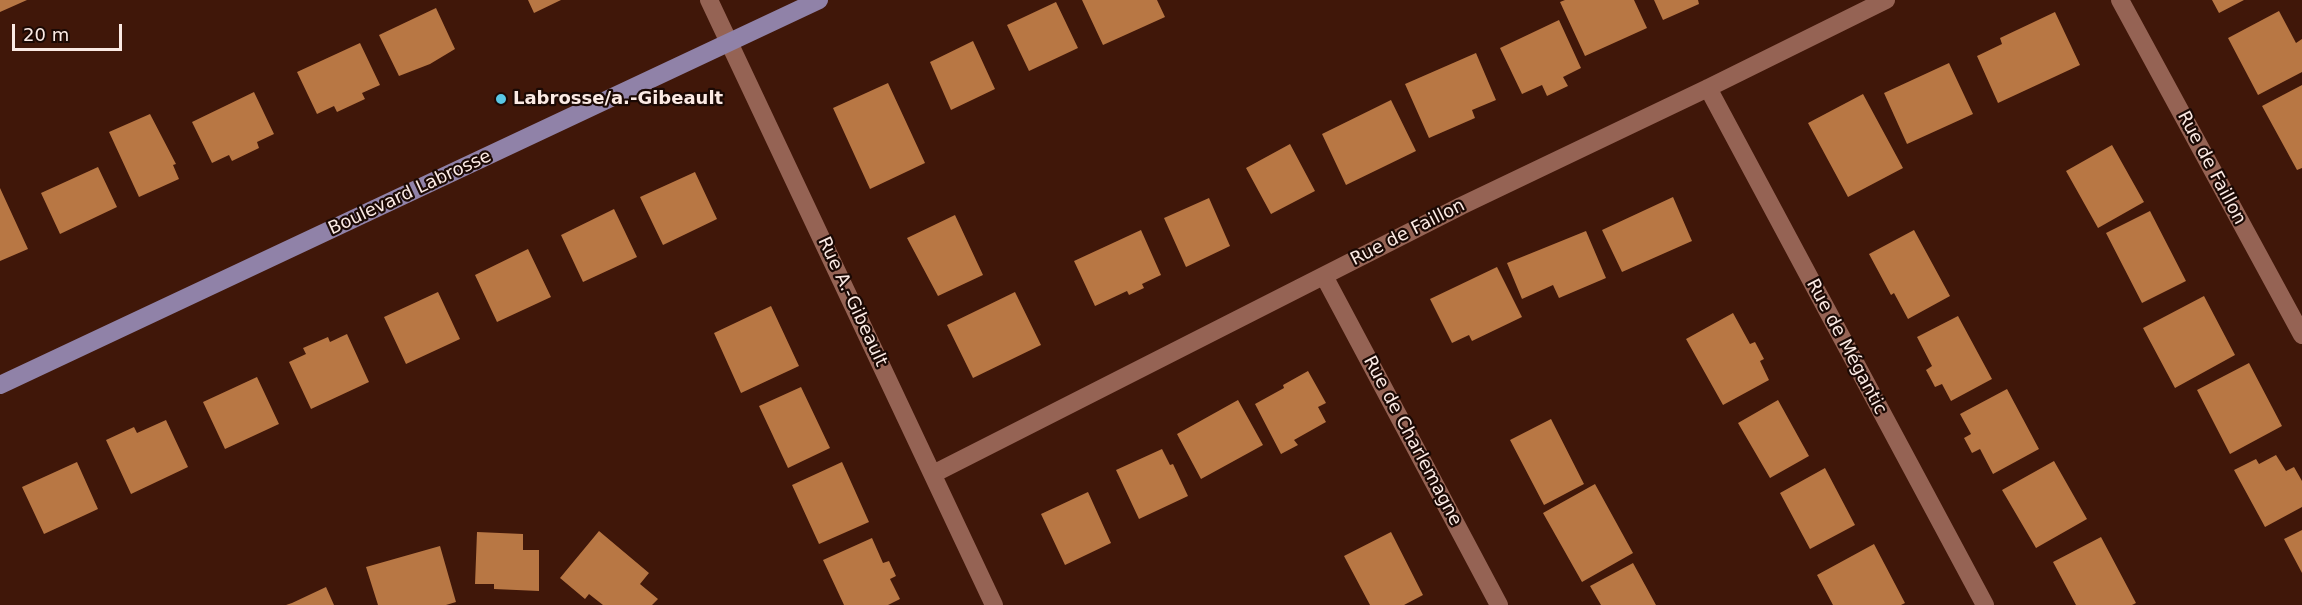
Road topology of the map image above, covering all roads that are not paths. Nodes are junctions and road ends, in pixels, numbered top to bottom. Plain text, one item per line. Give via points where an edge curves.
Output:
1 (710, 0) edge
2 (819, 0) edge
3 (1886, 0) edge
4 (2120, 0) edge
5 (729, 42) junction
6 (1708, 88) junction
7 (1324, 276) junction
8 (2302, 335) edge
9 (0, 385) edge
10 (933, 474) junction
11 (994, 605) edge
12 (1499, 605) edge
13 (1985, 605) edge

1 - 5 street, Rue A.-Gibeault
2 - 5 main road, Boulevard Labrosse
3 - 6 street, Rue de Faillon
4 - 8 street, Rue de Faillon
5 - 9 main road, Boulevard Labrosse
5 - 10 street, Rue A.-Gibeault
6 - 7 street, Rue de Faillon
6 - 13 street, Rue de Mégantic
7 - 10 street, Rue de Faillon
7 - 12 street, Rue de Charlemagne
10 - 11 street, Rue A.-Gibeault

